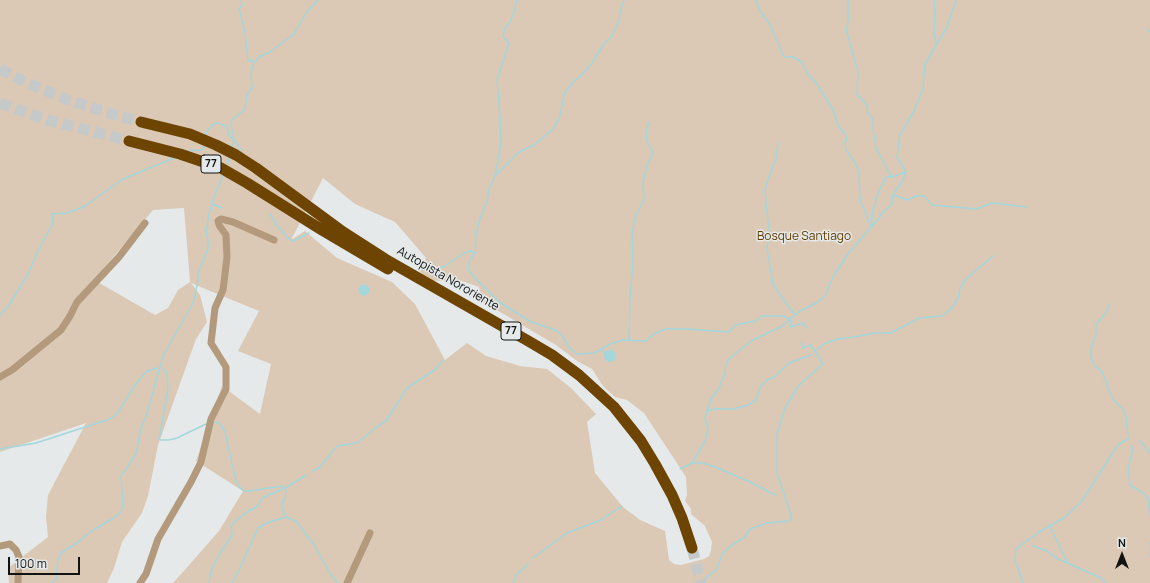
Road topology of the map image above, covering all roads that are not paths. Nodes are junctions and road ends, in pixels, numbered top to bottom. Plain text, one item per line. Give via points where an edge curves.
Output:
1 (141, 122) tunnel mouth
2 (129, 142) tunnel mouth
3 (145, 224) dead end
4 (274, 240) dead end
5 (0, 377) edge
6 (370, 533) dead end
7 (0, 546) edge
8 (18, 583) edge
9 (140, 583) edge
10 (347, 583) edge

1 - 2 highway, Autopista Nororiente / 77 via 190,134 241,158 343,232 571,368 621,414 649,453 675,501 689,549 656,479 613,416 583,387 556,366 236,177 211,164
3 - 5 street via 119,257 77,302 61,330
4 - 9 street via 233,222 221,219 218,221 226,235 227,257 224,290 215,308 211,343 226,367 226,388 211,419 201,462 158,539 148,569
6 - 10 street
7 - 8 street via 10,544 19,557

